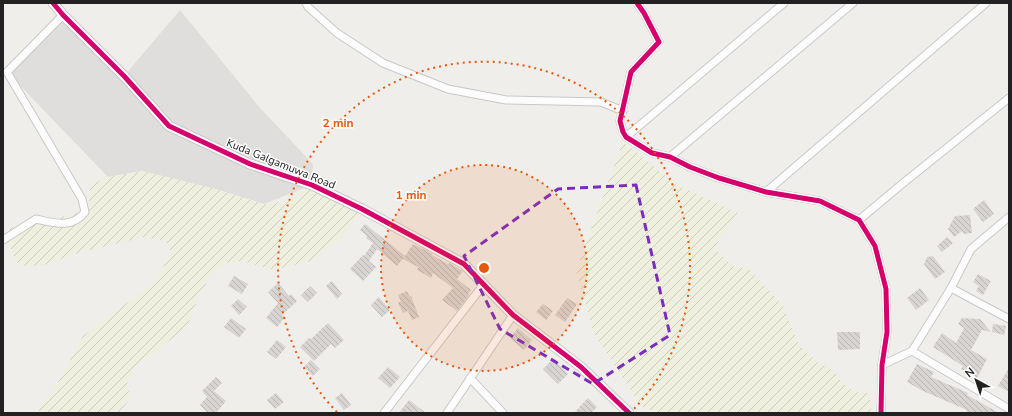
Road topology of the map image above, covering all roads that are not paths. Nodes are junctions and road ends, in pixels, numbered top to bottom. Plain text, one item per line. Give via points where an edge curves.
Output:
1 (53, 3) edge
2 (306, 3) edge
3 (637, 3) edge
4 (784, 3) edge
5 (853, 3) edge
6 (986, 3) edge
7 (62, 15) junction
8 (1009, 98) edge
9 (623, 111) junction
10 (626, 137) junction
11 (670, 156) junction
12 (766, 192) junction
13 (1009, 217) edge
14 (859, 220) junction
15 (3, 240) edge
16 (484, 284) junction
17 (951, 288) junction
18 (513, 315) junction
19 (1009, 319) edge
20 (912, 352) junction
21 (882, 365) junction
22 (470, 378) junction
23 (1009, 409) edge
24 (384, 413) edge
25 (447, 413) edge
26 (503, 413) edge
27 (628, 413) edge
28 (881, 413) edge

1 - 7 street, Kuda Galgamuwa Road
2 - 9 street via 337,33 383,63 448,90 506,100 601,102
3 - 9 street via 659,42 631,72
4 - 10 street
5 - 11 street
6 - 12 street
7 - 15 street via 7,72 82,199 85,212 81,218 61,225 36,219
7 - 16 street, Kuda Galgamuwa Road via 124,76 169,126 250,164 312,185 362,209 464,264
8 - 14 street
9 - 10 street via 620,121
10 - 11 street via 652,153
11 - 12 street via 690,167
12 - 14 street via 820,201
13 - 17 street via 971,249
14 - 21 street via 875,246 886,289 887,332
16 - 18 street, Kuda Galgamuwa Road
16 - 24 street
17 - 19 street
17 - 20 street
18 - 22 street
18 - 27 street, Kuda Galgamuwa Road via 581,367
20 - 21 street
20 - 23 street
21 - 28 street
22 - 25 street
22 - 26 street

